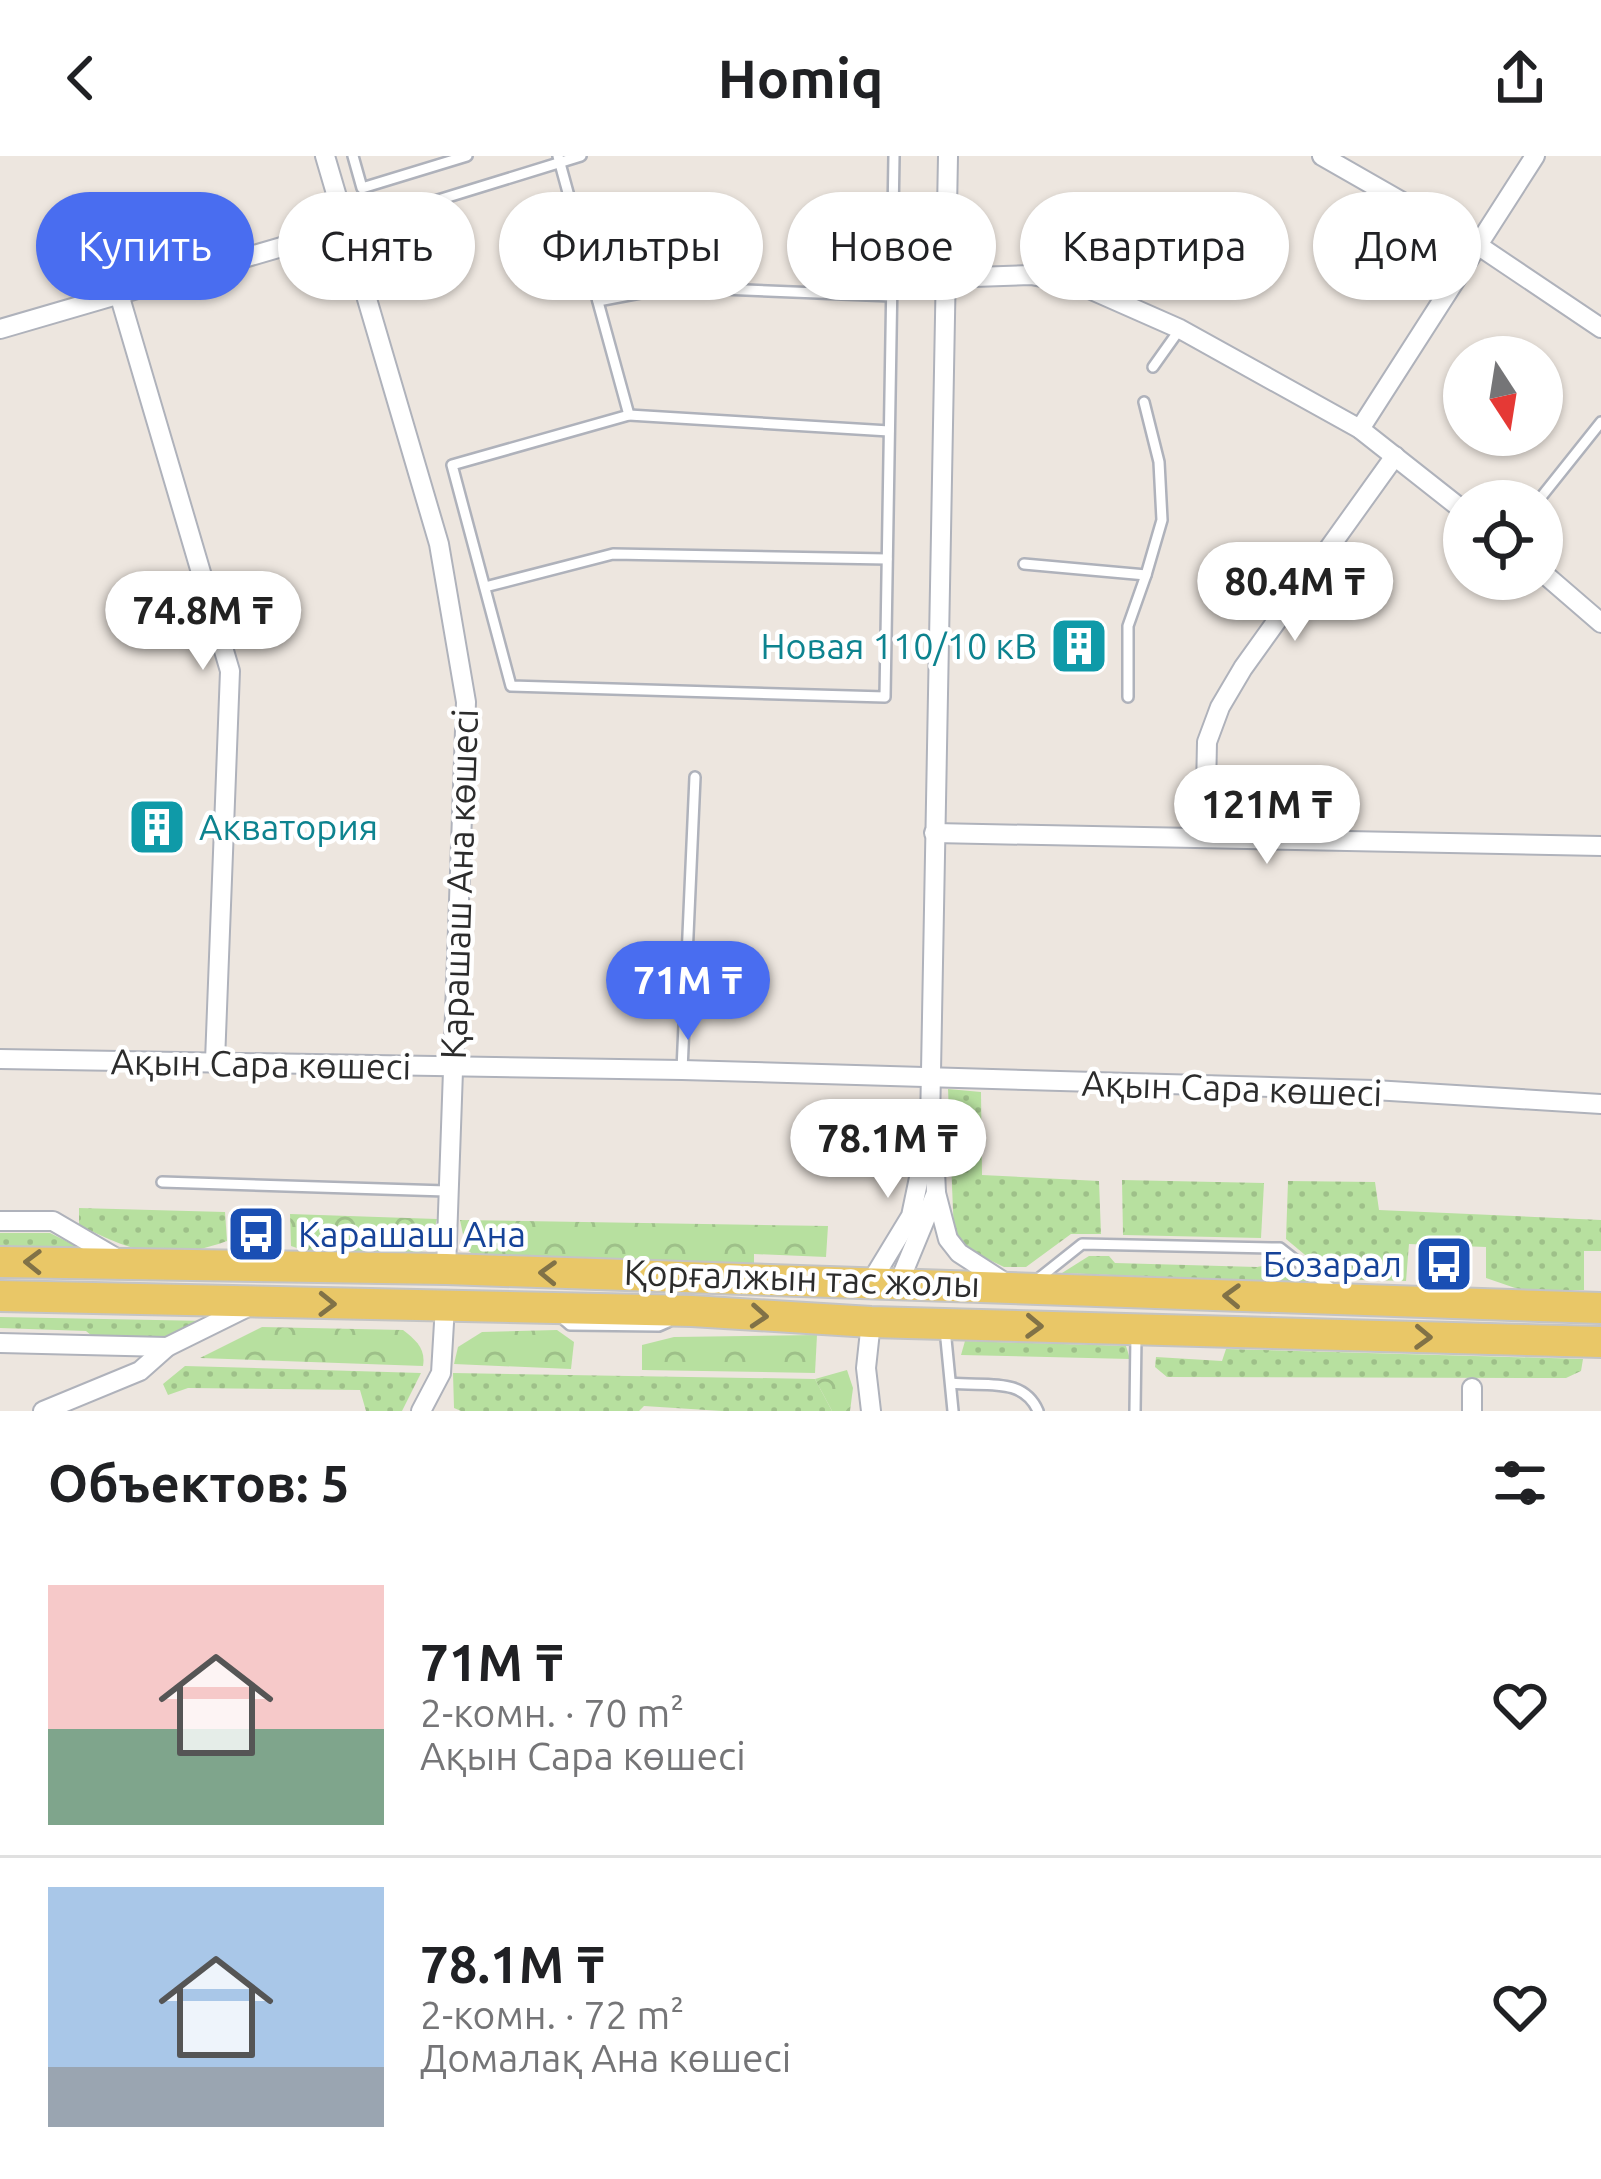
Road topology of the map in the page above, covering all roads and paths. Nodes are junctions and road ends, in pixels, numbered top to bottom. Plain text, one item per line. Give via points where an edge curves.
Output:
1 (325, 156) edge
2 (353, 156) edge
3 (467, 156) edge
4 (580, 156) edge
5 (893, 156) edge
6 (948, 156) edge
7 (1322, 156) edge
8 (1535, 156) edge
9 (559, 159) edge
10 (336, 192) edge
11 (458, 192) edge
12 (892, 192) edge
13 (947, 192) edge
14 (1385, 192) edge
15 (1481, 235) edge
16 (1481, 248) edge
17 (996, 276) edge
18 (787, 291) edge
19 (99, 300) edge
20 (121, 300) edge
21 (368, 300) edge
22 (891, 300) edge
23 (945, 300) edge
24 (1440, 300) edge
25 (598, 301) junction
26 (1601, 328) edge
27 (0, 329) edge
28 (1180, 329) junction
29 (1153, 367) dead end
30 (1144, 403) dead end
31 (629, 415) junction
32 (1601, 422) edge
33 (1360, 429) junction
34 (889, 431) junction
35 (1395, 456) junction
36 (1555, 480) edge
37 (1443, 494) edge
38 (887, 560) junction
39 (1024, 564) dead end
40 (1146, 575) junction
41 (484, 586) junction
42 (1563, 590) edge
43 (1601, 623) edge
44 (1128, 697) dead end
45 (695, 777) dead end
46 (934, 832) junction
47 (1204, 838) junction
48 (1601, 847) edge
49 (0, 1059) edge
50 (215, 1061) junction
51 (454, 1069) junction
52 (682, 1070) junction
53 (932, 1080) junction
54 (1601, 1104) edge
55 (930, 1125) junction
56 (163, 1182) dead end
57 (446, 1191) junction
58 (936, 1193) junction
59 (0, 1221) edge
60 (291, 1253) dead end
61 (0, 1262) edge
62 (127, 1265) junction
63 (322, 1268) junction
64 (446, 1269) junction
65 (883, 1285) junction
66 (1020, 1288) junction
67 (0, 1296) edge
68 (1345, 1299) junction
69 (255, 1304) junction
70 (445, 1306) junction
71 (1601, 1308) edge
72 (871, 1322) junction
73 (945, 1324) junction
74 (1136, 1330) junction
75 (1601, 1342) edge
76 (0, 1343) edge
77 (167, 1347) junction
78 (951, 1383) junction
79 (1472, 1388) dead end
80 (424, 1410) edge
81 (43, 1411) edge
82 (872, 1411) edge
83 (953, 1411) edge
84 (1038, 1411) edge
85 (1135, 1411) edge
86 (1472, 1411) edge

1 - 10 street, Қарашаш Ана көшесі
2 - 3 lane via 362,188
4 - 9 lane
5 - 12 lane
6 - 13 street
7 - 14 street
8 - 15 street
9 - 11 lane
9 - 25 lane
16 - 26 street
17 - 28 street via 1078,284
18 - 25 lane via 672,286
19 - 27 street
20 - 50 street via 230,671
21 - 51 street, Қарашаш Ана көшесі via 439,544 466,703
22 - 34 lane
23 - 46 street
24 - 33 street
25 - 31 lane
28 - 29 lane
28 - 33 street
30 - 40 lane via 1162,520
31 - 34 lane
31 - 41 lane via 452,464
32 - 36 lane
33 - 35 street
34 - 38 lane
35 - 37 street
35 - 47 street via 1220,707 1207,742
38 - 41 lane via 613,554
38 - 41 lane via 885,697 511,686
39 - 40 lane
40 - 44 lane via 1128,626
42 - 43 street
45 - 52 lane
46 - 47 street
46 - 53 street
47 - 48 street
49 - 50 street, Ақын Сара көшесі
50 - 51 street, Ақын Сара көшесі
51 - 52 street, Ақын Сара көшесі
51 - 57 street, Қарашаш Ана көшесі
52 - 53 street, Ақын Сара көшесі
53 - 54 street, Ақын Сара көшесі
53 - 55 street
55 - 58 street
55 - 65 street via 911,1216
56 - 57 lane
57 - 64 street, Қарашаш Ана көшесі
58 - 65 street
58 - 66 street via 958,1253
59 - 62 street via 53,1221
60 - 63 lane
62 -> 61 main road, Қорғалжын тас жолы
62 - 63 main road, Қорғалжын тас жолы via 209,1258
63 - 64 main road, Қорғалжын тас жолы
65 -> 64 main road, Қорғалжын тас жолы
65 - 66 main road, Қорғалжын тас жолы
65 - 72 main road
68 -> 66 main road, Қорғалжын тас жолы
66 - 68 lane via 1082,1244 1280,1248
67 - 69 main road, Қорғалжын тас жолы
68 - 71 main road, Қорғалжын тас жолы
69 -> 70 main road, Қорғалжын тас жолы
69 - 77 street
70 -> 72 main road, Қорғалжын тас жолы
70 - 80 street via 441,1373
72 - 73 main road, Қорғалжын тас жолы
72 - 82 street
73 -> 74 main road, Қорғалжын тас жолы
73 - 78 lane
74 -> 75 main road, Қорғалжын тас жолы
74 - 85 lane
76 - 77 street
77 - 81 street via 140,1371
78 - 83 lane
78 - 84 lane via 1013,1386
79 - 86 street

